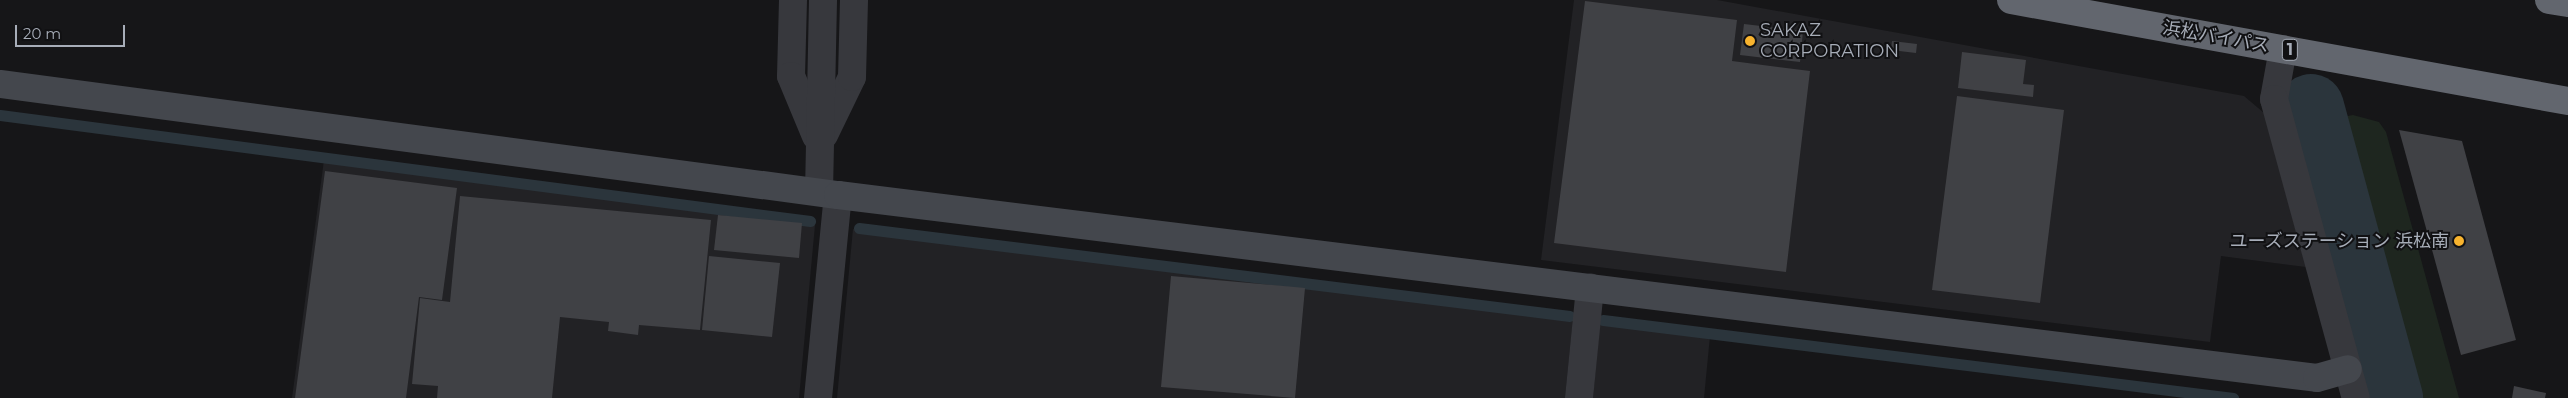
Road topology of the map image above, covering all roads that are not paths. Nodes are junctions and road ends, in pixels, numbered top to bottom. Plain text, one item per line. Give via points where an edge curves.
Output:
1 (793, 0) edge
2 (823, 0) edge
3 (854, 0) edge
4 (2011, 0) edge
5 (2549, 0) edge
6 (2568, 3) edge
7 (2283, 49) junction
8 (0, 84) edge
9 (2568, 101) edge
10 (820, 144) junction
11 (828, 193) junction
12 (1590, 288) junction
13 (2348, 369) junction
14 (818, 398) edge
15 (1579, 398) edge
16 (2356, 398) edge

1 - 10 street via 791,76
2 - 10 street
3 - 10 street via 852,77
4 - 7 highway, 浜松バイパス / 1
5 - 6 highway
7 - 9 highway, 浜松バイパス / 1
7 - 13 street via 2274,99
8 - 11 street
10 - 11 street
11 - 12 street
11 - 14 street
12 - 13 street via 2317,378
12 - 15 street
13 - 16 street

